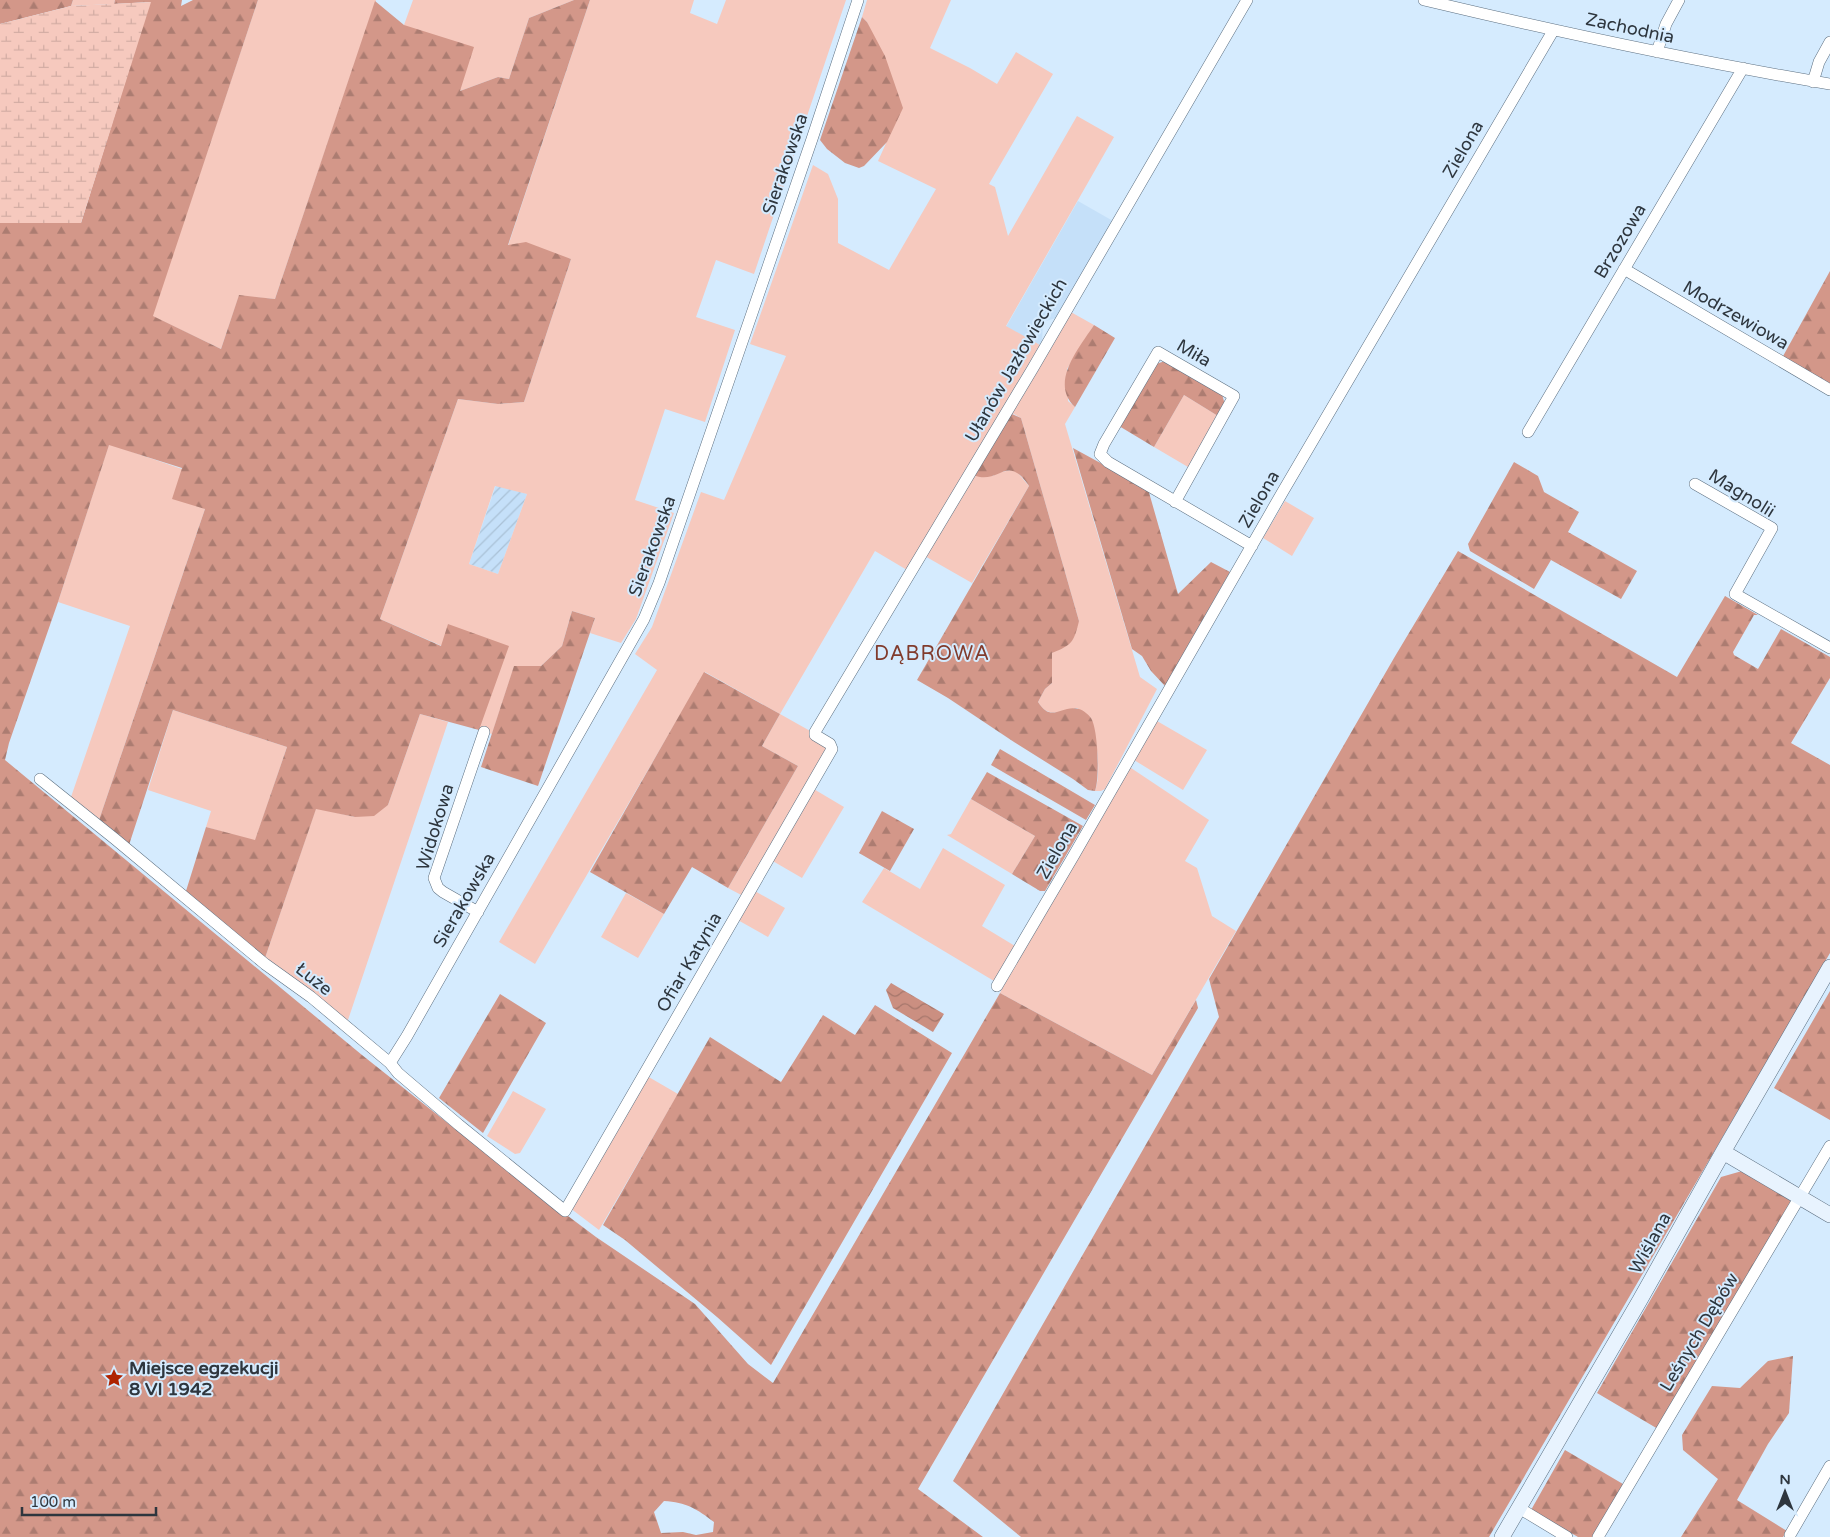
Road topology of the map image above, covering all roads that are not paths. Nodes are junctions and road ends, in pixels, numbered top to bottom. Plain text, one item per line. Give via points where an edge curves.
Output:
1 (858, 0) edge
2 (1247, 0) edge
3 (1424, 0) edge
4 (1679, 0) edge
5 (1553, 30) junction
6 (1830, 42) edge
7 (1657, 52) junction
8 (1743, 68) junction
9 (1813, 82) junction
10 (1830, 84) edge
11 (1624, 269) junction
12 (1830, 390) edge
13 (1528, 432) dead end
14 (1695, 484) dead end
15 (1175, 502) junction
16 (1252, 546) junction
17 (1830, 648) edge
18 (484, 732) dead end
19 (816, 736) joint
20 (40, 779) dead end
21 (478, 912) junction
22 (1830, 967) edge
23 (997, 986) dead end
24 (390, 1063) junction
25 (1830, 1146) edge
26 (1723, 1152) junction
27 (1800, 1197) junction
28 (565, 1211) joint
29 (1830, 1215) edge
30 (1830, 1466) edge
31 (1519, 1508) junction
32 (1790, 1535) dead end
33 (1502, 1537) edge
34 (1567, 1537) edge
35 (1598, 1537) edge

1 - 21 street, Sierakowska via 659,583 644,619
2 - 19 street, Ułanów Jazłowieckich via 1033,368 815,732
3 - 5 street, Zachodnia
4 - 7 street via 1666,24
5 - 7 street, Zachodnia
5 - 16 street, Zielona
6 - 9 street
7 - 8 street, Zachodnia
8 - 9 street, Zachodnia
8 - 11 street, Brzozowa
9 - 10 street, Zachodnia
11 - 12 street, Modrzewiowa
11 - 13 street, Brzozowa
14 - 17 street, Magnolii via 1772,528 1735,594
15 - 15 street, Miła via 1100,454 1158,352 1234,396
15 - 16 street, Miła
16 - 23 street, Zielona
18 - 21 street, Widokowa via 434,878 443,892
19 - 28 street, Ofiar Katynia via 830,744 832,749
20 - 24 street, Łuże
21 - 24 street, Sierakowska
22 - 26 main road, Wiślana
24 - 28 street, Łuże via 459,1125
25 - 27 street, Leśnych Dębów
26 - 27 main road
26 - 31 main road, Wiślana
27 - 29 main road
27 - 35 street, Leśnych Dębów
30 - 32 street
31 - 33 main road, Wiślana
31 - 34 street

